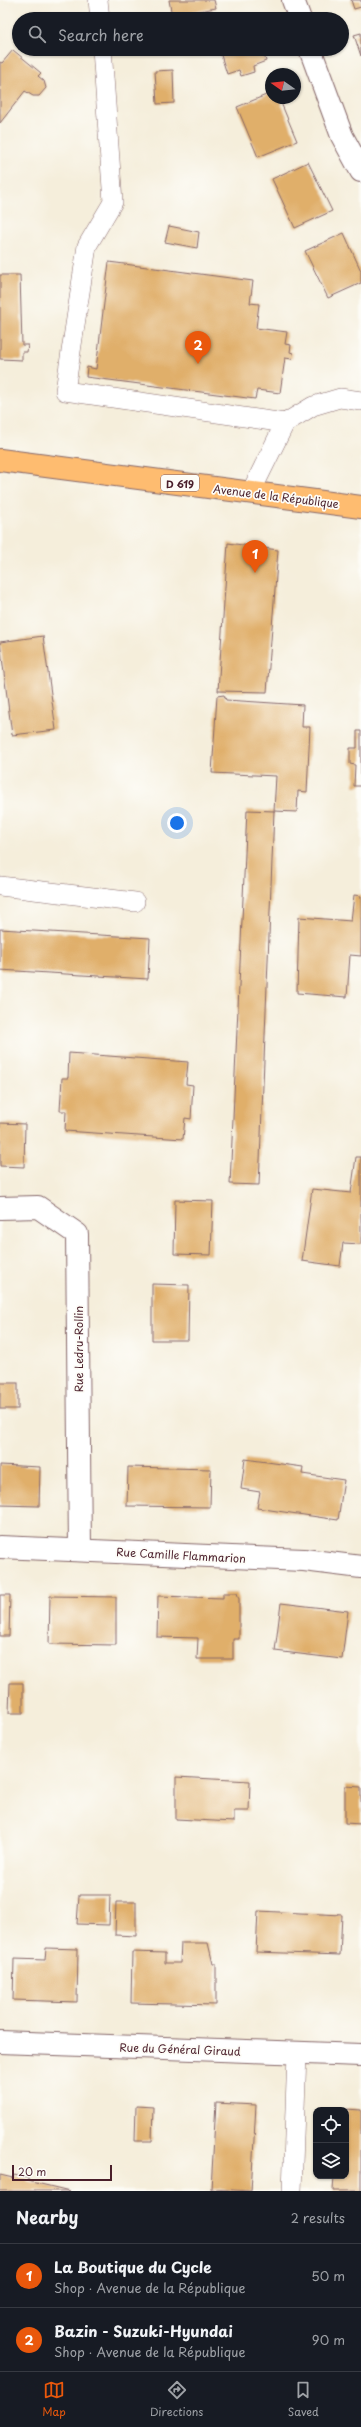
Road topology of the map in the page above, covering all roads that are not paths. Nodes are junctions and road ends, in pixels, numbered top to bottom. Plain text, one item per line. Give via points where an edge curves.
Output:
1 (98, 0) edge
2 (293, 0) edge
3 (99, 12) edge
4 (297, 12) edge
5 (103, 56) edge
6 (313, 56) edge
7 (361, 171) edge
8 (361, 401) edge
9 (285, 423) junction
10 (0, 460) edge
11 (251, 492) junction
12 (361, 507) edge
13 (0, 886) edge
14 (135, 902) dead end
15 (0, 1208) edge
16 (0, 1547) edge
17 (80, 1550) junction
18 (361, 1567) edge
19 (0, 2042) edge
20 (297, 2054) junction
21 (361, 2055) edge
22 (292, 2191) edge

1 - 3 lane
2 - 4 street
5 - 9 lane via 113,202 87,246 65,391
6 - 7 street via 342,136
8 - 9 lane via 340,398 313,406
9 - 11 lane
10 - 11 main road, Avenue de la République / D 619
11 - 12 main road, Avenue de la République / D 619
13 - 14 lane
15 - 17 street, Rue Ledru-Rollin via 38,1207 77,1234
16 - 17 street, Rue Camille Flammarion
17 - 18 street, Rue Camille Flammarion via 304,1560
19 - 20 street, Rue du Général Giraud
20 - 21 street, Rue du Général Giraud
20 - 22 lane

